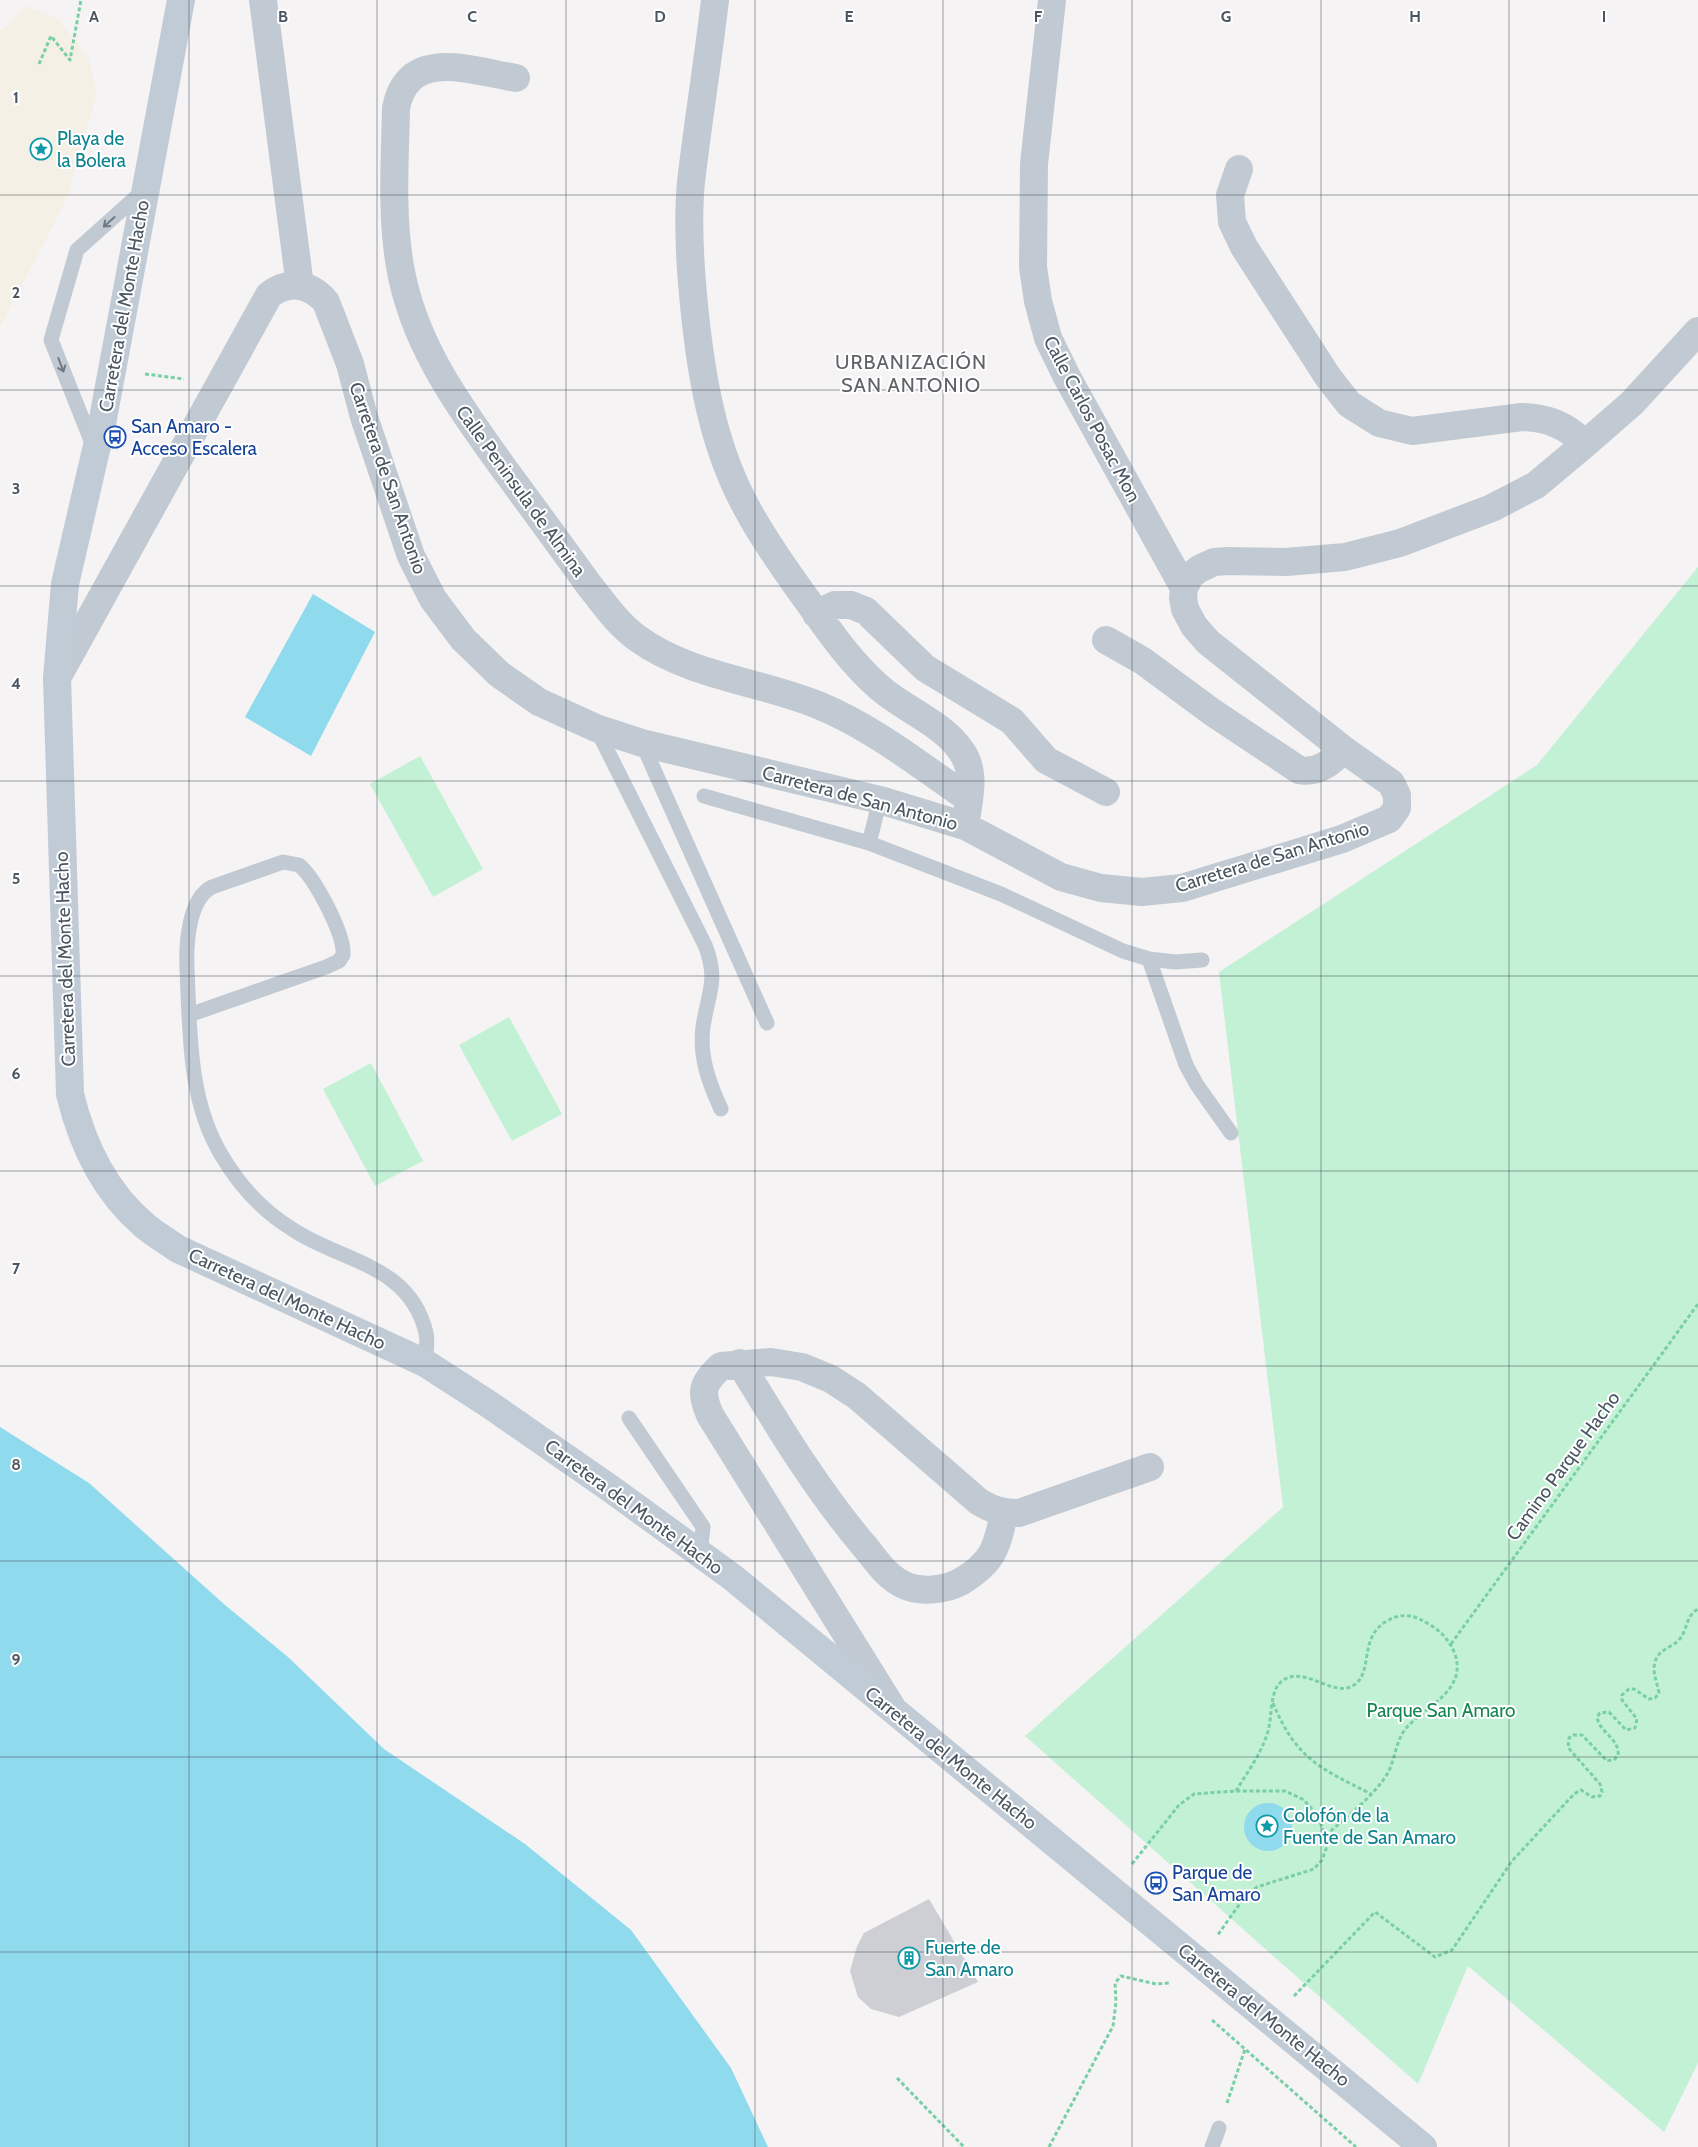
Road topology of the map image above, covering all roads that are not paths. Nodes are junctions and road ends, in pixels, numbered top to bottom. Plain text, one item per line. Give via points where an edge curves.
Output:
1 (181, 0) edge
2 (263, 0) edge
3 (715, 0) edge
4 (1052, 0) edge
5 (516, 78) dead end
6 (1239, 169) dead end
7 (145, 189) junction
8 (300, 286) junction
9 (1698, 331) edge
10 (1585, 444) junction
11 (95, 452) junction
12 (1184, 588) junction
13 (816, 614) junction
14 (1106, 640) dead end
15 (57, 678) junction
16 (596, 728) junction
17 (642, 742) junction
18 (1344, 750) junction
19 (1106, 792) dead end
20 (704, 796) dead end
21 (969, 799) junction
22 (880, 800) junction
23 (965, 826) junction
24 (869, 843) junction
25 (1149, 959) junction
26 (1202, 960) dead end
27 (189, 1015) junction
28 (767, 1023) dead end
29 (721, 1108) dead end
30 (1231, 1133) dead end
31 (426, 1363) junction
32 (740, 1363) junction
33 (630, 1418) dead end
34 (1150, 1467) dead end
35 (1004, 1513) junction
36 (700, 1554) junction
37 (894, 1712) junction
38 (1219, 2128) road end
39 (1212, 2147) edge
40 (1422, 2147) edge

1 - 7 main road, Carretera del Monte Hacho
2 - 8 street
3 - 13 street via 691,184 689,259 703,380 729,469 748,510
4 - 12 street, Calle Carlos Posac Mon via 1034,164 1033,267 1038,302 1048,338 1067,377
5 - 21 street, Calle Peninsula de Almina via 444,66 429,67 417,72 398,94 395,225 400,267 410,308 444,384 611,614 637,638 668,656 819,705 878,737
6 - 10 street via 1230,195 1232,222 1244,247 1349,404 1378,423 1412,431 1522,416 1540,418 1572,431
7 - 11 main road, Carretera del Monte Hacho
7 -> 11 lane via 77,250 51,340
8 - 15 street via 278,288 269,295
8 - 16 street, Carretera de San Antonio via 319,294 326,302 350,364 364,417 411,556 433,599 463,639 498,674 539,702
9 - 10 street via 1632,403
10 - 12 street via 1536,485 1492,508 1400,544 1345,557 1286,562 1214,562 1190,576
11 - 15 main road, Carretera del Monte Hacho via 65,584
12 - 18 street, Carretera de San Antonio via 1185,609 1208,642
13 - 19 street via 835,605 850,605 866,611 925,668 1012,721 1046,760
13 - 21 street via 857,666 875,683 955,742 970,769
14 - 18 street via 1157,671 1299,770 1319,769
15 - 31 main road, Carretera del Monte Hacho via 70,1094 78,1125 97,1168 116,1196 137,1218 178,1250
16 - 17 street, Carretera de San Antonio
16 - 29 lane via 712,964 713,984 703,1029 703,1057 709,1084
17 - 22 street, Carretera de San Antonio
17 - 28 lane
18 - 23 street, Carretera de San Antonio via 1392,783 1397,795 1397,808 1389,819 1342,839 1182,888 1142,892 1101,888 1061,877
20 - 24 lane
21 - 23 street
22 - 23 street, Carretera de San Antonio
22 - 24 lane
24 - 25 lane via 1002,894
25 - 26 lane
25 - 30 lane via 1186,1065 1196,1085
27 - 27 lane via 186,947 200,895 212,887 283,862 300,865 310,877 341,938 344,955 326,967
27 - 31 lane via 191,1063 206,1124 221,1155 241,1184 265,1209 293,1230 400,1285 418,1308 427,1335
31 - 36 main road, Carretera del Monte Hacho via 490,1404
32 - 35 street via 771,1362 802,1367 831,1379 857,1396 978,1501
32 - 35 street via 820,1491 887,1574 904,1585 924,1590 954,1586 980,1569 998,1544
32 - 37 street via 721,1366 707,1379 703,1398 710,1415
33 - 36 lane via 703,1527
34 - 35 street via 1019,1513
36 - 37 main road, Carretera del Monte Hacho
37 - 40 main road, Carretera del Monte Hacho
38 - 39 lane

